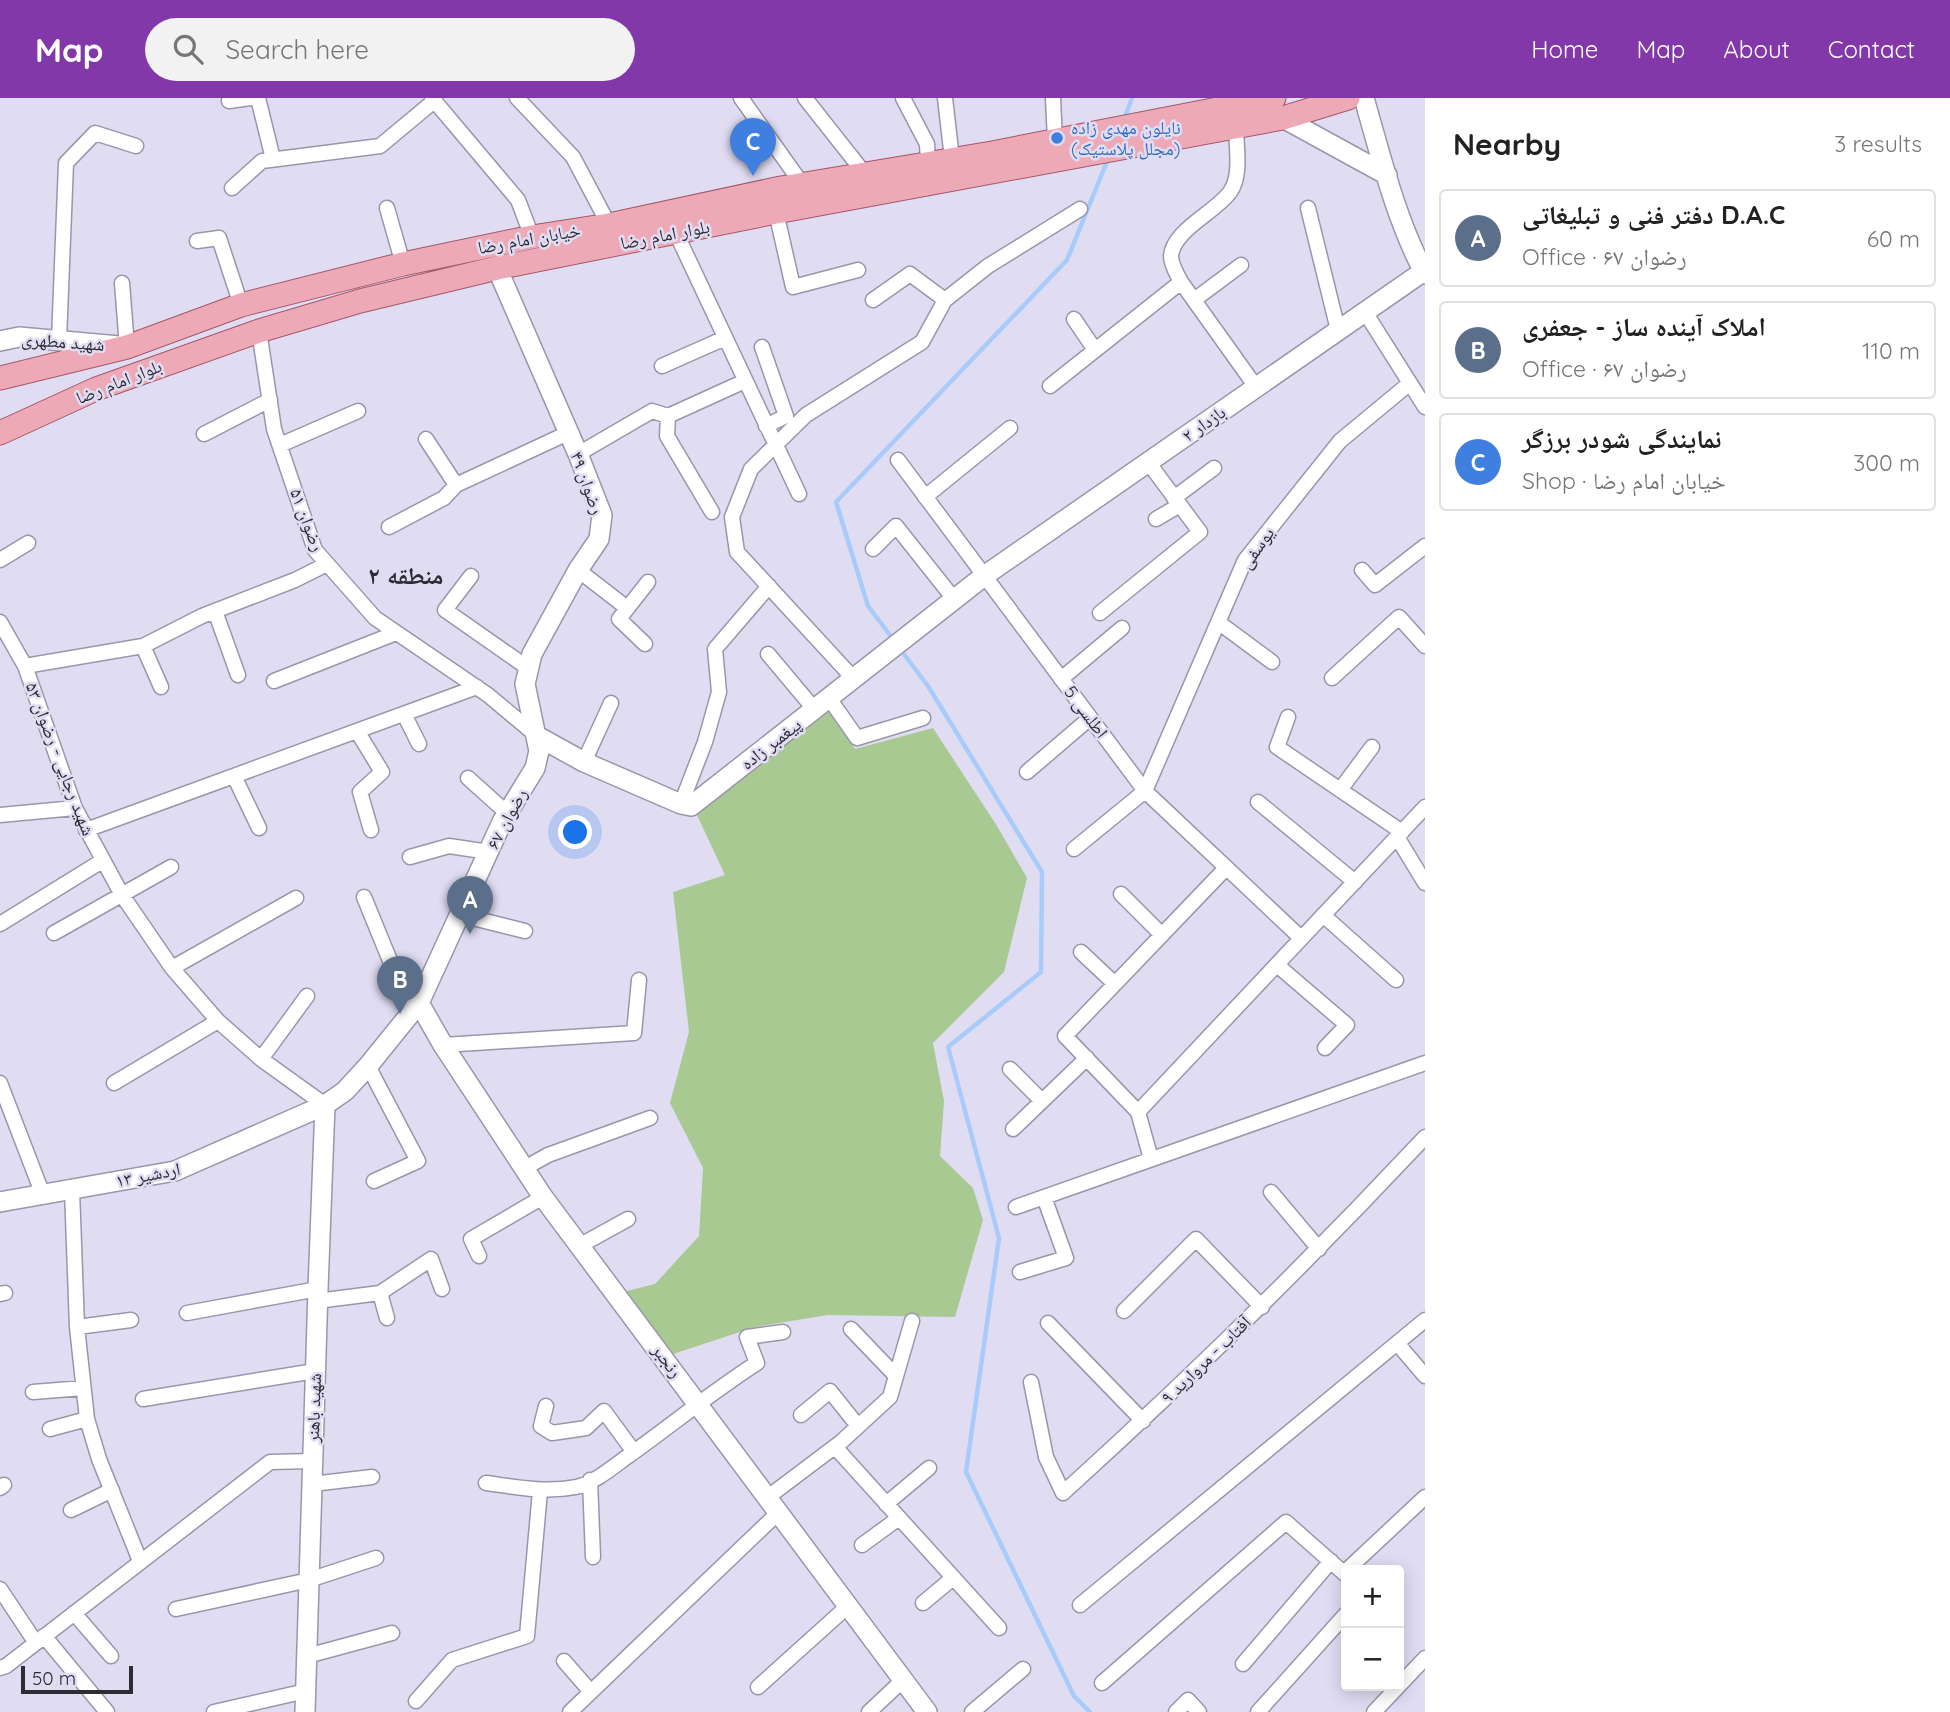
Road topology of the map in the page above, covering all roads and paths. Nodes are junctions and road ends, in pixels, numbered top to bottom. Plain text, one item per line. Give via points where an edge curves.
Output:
1 (250, 98) edge
2 (258, 98) edge
3 (517, 98) edge
4 (741, 98) edge
5 (806, 98) edge
6 (904, 98) edge
7 (945, 98) edge
8 (1053, 98) edge
9 (1348, 98) edge
10 (1364, 98) edge
11 (433, 99) edge
12 (229, 101) dead end
13 (1199, 106) edge
14 (1278, 108) edge
15 (1236, 127) junction
16 (1116, 139) junction
17 (1055, 141) junction
18 (136, 146) dead end
19 (273, 159) junction
20 (952, 159) junction
21 (929, 163) junction
22 (865, 174) junction
23 (1387, 175) junction
24 (802, 184) junction
25 (232, 188) dead end
26 (387, 208) dead end
27 (1308, 208) dead end
28 (1080, 209) dead end
29 (776, 212) junction
30 (609, 225) junction
31 (676, 233) junction
32 (532, 236) junction
33 (197, 241) dead end
34 (403, 264) junction
35 (1241, 265) dead end
36 (497, 268) junction
37 (858, 270) dead end
38 (1424, 272) edge
39 (1181, 282) junction
40 (122, 283) dead end
41 (873, 300) dead end
42 (945, 300) junction
43 (1194, 300) junction
44 (241, 304) junction
45 (1365, 312) junction
46 (1074, 319) dead end
47 (1338, 330) junction
48 (259, 331) junction
49 (725, 338) junction
50 (59, 340) junction
51 (0, 341) edge
52 (127, 347) junction
53 (762, 347) dead end
54 (1095, 350) junction
55 (662, 366) dead end
56 (0, 378) edge
57 (745, 381) junction
58 (1410, 383) junction
59 (1050, 386) dead end
60 (1256, 387) junction
61 (96, 389) junction
62 (270, 400) junction
63 (1425, 407) edge
64 (358, 411) dead end
65 (668, 416) junction
66 (0, 417) edge
67 (766, 426) junction
68 (1010, 428) dead end
69 (0, 433) edge
70 (568, 433) junction
71 (204, 434) dead end
72 (426, 439) dead end
73 (280, 445) junction
74 (775, 445) junction
75 (578, 454) junction
76 (898, 460) dead end
77 (1148, 462) junction
78 (1214, 468) dead end
79 (456, 485) junction
80 (799, 494) dead end
81 (925, 497) junction
82 (1177, 501) junction
83 (712, 512) dead end
84 (1156, 520) dead end
85 (389, 527) dead end
86 (28, 543) dead end
87 (1425, 546) edge
88 (873, 549) dead end
89 (0, 559) edge
90 (327, 564) junction
91 (578, 570) junction
92 (1362, 570) dead end
93 (471, 576) dead end
94 (984, 576) junction
95 (648, 582) dead end
96 (769, 586) junction
97 (954, 599) junction
98 (628, 608) junction
99 (215, 611) junction
100 (1100, 613) dead end
101 (0, 622) edge
102 (1218, 622) junction
103 (1122, 628) dead end
104 (397, 633) junction
105 (645, 644) dead end
106 (6, 646) edge
107 (143, 646) junction
108 (1425, 646) edge
109 (768, 654) dead end
110 (1272, 662) dead end
111 (25, 666) junction
112 (528, 668) junction
113 (238, 675) dead end
114 (1332, 678) dead end
115 (854, 679) junction
116 (1061, 679) junction
117 (274, 681) dead end
118 (162, 687) dead end
119 (477, 687) junction
120 (611, 703) dead end
121 (822, 704) junction
122 (404, 714) junction
123 (1288, 717) dead end
124 (923, 718) dead end
125 (1090, 718) junction
126 (357, 731) junction
127 (537, 736) junction
128 (419, 744) dead end
129 (1372, 747) dead end
130 (584, 762) junction
131 (1027, 772) dead end
132 (234, 776) junction
133 (468, 778) dead end
134 (1340, 790) junction
135 (1145, 791) junction
136 (1258, 802) dead end
137 (681, 804) junction
138 (1425, 807) edge
139 (75, 808) junction
140 (508, 813) junction
141 (0, 815) edge
142 (259, 828) dead end
143 (86, 830) junction
144 (371, 830) dead end
145 (1399, 835) junction
146 (1074, 849) dead end
147 (489, 852) junction
148 (410, 857) dead end
149 (102, 861) junction
150 (171, 867) dead end
151 (1226, 868) junction
152 (1355, 882) junction
153 (1425, 883) edge
154 (1121, 894) dead end
155 (122, 895) junction
156 (364, 897) dead end
157 (296, 898) dead end
158 (461, 915) junction
159 (1323, 915) junction
160 (0, 923) edge
161 (525, 931) dead end
162 (54, 933) dead end
163 (1162, 935) junction
164 (1301, 938) junction
165 (1081, 952) dead end
166 (1277, 965) junction
167 (172, 968) junction
168 (1396, 979) dead end
169 (639, 980) dead end
170 (1115, 984) junction
171 (307, 996) dead end
172 (415, 1008) junction
173 (218, 1021) junction
174 (443, 1045) junction
175 (1325, 1048) dead end
176 (1087, 1058) junction
177 (261, 1059) junction
178 (1425, 1063) edge
179 (368, 1066) junction
180 (1010, 1069) dead end
181 (0, 1083) edge
182 (114, 1083) dead end
183 (1042, 1101) junction
184 (326, 1105) junction
185 (1138, 1112) junction
186 (650, 1118) dead end
187 (1013, 1129) dead end
188 (1425, 1137) edge
189 (1151, 1159) junction
190 (523, 1168) junction
191 (374, 1181) dead end
192 (72, 1190) junction
193 (1271, 1192) dead end
194 (43, 1195) junction
195 (543, 1197) junction
196 (1044, 1197) junction
197 (0, 1202) edge
198 (1016, 1207) dead end
199 (628, 1219) dead end
200 (579, 1246) junction
201 (1319, 1249) junction
202 (479, 1256) dead end
203 (1020, 1272) dead end
204 (442, 1289) dead end
205 (380, 1293) junction
206 (317, 1295) junction
207 (1262, 1307) junction
208 (1124, 1311) dead end
209 (187, 1312) dead end
210 (387, 1318) dead end
211 (131, 1320) dead end
212 (1425, 1320) edge
213 (912, 1321) dead end
214 (1048, 1323) dead end
215 (77, 1327) junction
216 (851, 1329) dead end
217 (783, 1332) dead end
218 (1397, 1343) junction
219 (315, 1371) junction
220 (896, 1376) junction
221 (1425, 1376) edge
222 (1031, 1382) dead end
223 (83, 1388) junction
224 (33, 1392) dead end
225 (143, 1399) dead end
226 (700, 1405) junction
227 (546, 1406) dead end
228 (801, 1415) dead end
229 (87, 1419) junction
230 (1143, 1421) junction
231 (858, 1426) junction
232 (50, 1429) dead end
233 (835, 1447) junction
234 (634, 1452) junction
235 (313, 1461) junction
236 (929, 1468) dead end
237 (372, 1477) dead end
238 (590, 1480) junction
239 (486, 1483) dead end
240 (312, 1484) junction
241 (112, 1490) junction
242 (540, 1491) junction
243 (1425, 1497) edge
244 (773, 1504) junction
245 (887, 1504) junction
246 (71, 1510) dead end
247 (899, 1518) junction
248 (863, 1545) dead end
249 (593, 1557) dead end
250 (376, 1558) dead end
251 (141, 1561) junction
252 (1331, 1561) junction
253 (1353, 1565) edge
254 (1341, 1568) edge
255 (953, 1578) junction
256 (309, 1580) junction
257 (0, 1589) edge
258 (923, 1604) dead end
259 (1080, 1605) dead end
260 (848, 1606) junction
261 (176, 1609) dead end
262 (74, 1613) junction
263 (1341, 1620) edge
264 (999, 1628) dead end
265 (392, 1633) dead end
266 (40, 1640) junction
267 (111, 1656) dead end
268 (307, 1656) junction
269 (1425, 1658) edge
270 (564, 1661) dead end
271 (1243, 1664) dead end
272 (0, 1668) edge
273 (1023, 1670) dead end
274 (903, 1680) junction
275 (1102, 1684) dead end
276 (758, 1687) dead end
277 (306, 1691) junction
278 (591, 1692) junction
279 (416, 1701) dead end
280 (107, 1712) edge
281 (214, 1712) edge
282 (305, 1712) edge
283 (570, 1712) edge
284 (869, 1712) edge
285 (927, 1712) edge
286 (972, 1712) edge
287 (1176, 1712) edge
288 (1199, 1712) edge
289 (1258, 1712) edge
290 (1374, 1712) edge

1 - 12 street
2 - 19 street
3 - 30 street via 573,157
4 - 24 street
5 - 22 street
6 - 21 street via 927,144
7 - 20 street
8 - 17 street
9 - 14 main road, بلوار امام رضا
10 - 23 street
11 - 19 street via 380,146
11 - 32 street via 518,200
13 - 14 main road, خیابان امام رضا
13 - 16 main road, خیابان امام رضا
14 - 15 main road, بلوار امام رضا
14 - 23 street
15 - 16 main road, بلوار امام رضا
15 - 39 street via 1236,180 1230,192 1174,245 1171,257
16 - 17 main road, خیابان امام رضا
16 - 29 main road, بلوار امام رضا
17 - 20 main road, خیابان امام رضا
18 - 50 street via 95,133 66,163
19 - 25 street via 262,161
20 - 21 main road, خیابان امام رضا
21 - 22 main road, خیابان امام رضا
22 - 24 main road, خیابان امام رضا
23 - 38 street
24 - 30 main road, خیابان امام رضا
26 - 34 street
27 - 47 street
28 - 42 street via 988,266
29 - 31 main road, بلوار امام رضا
29 - 37 street via 793,287
30 - 32 main road, خیابان امام رضا
31 - 36 main road, بلوار امام رضا
31 - 49 street
32 - 34 main road, خیابان امام رضا
33 - 44 street via 219,238
34 - 44 main road, خیابان امام رضا
35 - 43 street
36 - 48 main road, بلوار امام رضا
36 - 70 street, رضوان ۴۹
38 - 45 street, بازدار ۲
39 - 43 street
39 - 54 street
40 - 52 street
41 - 42 street via 910,274
42 - 74 street via 922,342 806,415
43 - 60 street
44 - 52 main road, خیابان امام رضا
45 - 47 street, بازدار ۲
45 - 58 street
46 - 54 street
47 - 60 street, بازدار ۲
48 - 61 main road, بلوار امام رضا
48 - 62 street, رضوان ۵۱
49 - 55 street
49 - 57 street
50 - 51 street, شهید مطهری via 19,337
50 - 52 street, شهید مطهری
52 - 56 main road, خیابان امام رضا
53 - 67 street via 786,416
54 - 59 street
57 - 65 street
57 - 67 street
58 - 63 street
58 - 102 street, یوسفی via 1340,441 1245,560
60 - 77 street, بازدار ۲
61 - 66 main road via 69,393
61 - 69 main road, بلوار امام رضا
62 - 71 street
62 - 73 street, رضوان ۵۱
64 - 73 street
65 - 75 street via 652,411
65 - 83 street via 667,436
67 - 74 street
68 - 81 street
70 - 75 street, رضوان ۴۹
70 - 79 street
72 - 79 street
73 - 90 street, رضوان ۵۱ via 315,550
74 - 80 street
74 - 96 street via 751,469 732,517 737,552
75 - 91 street, رضوان ۴۹ via 602,514 599,539
76 - 81 street, اطلسی 5
77 - 82 street
77 - 94 street, بازدار ۲
78 - 82 street
79 - 85 street via 444,498
81 - 94 street, اطلسی 5
82 - 84 street
82 - 100 street via 1200,532
86 - 89 street
87 - 92 street via 1374,585
88 - 97 street via 897,526
90 - 99 street
90 - 104 street, رضوان ۵۱ via 375,618
91 - 98 street
91 - 112 street, رضوان ۴۹
93 - 112 street via 445,610
94 - 97 street, پیغمبر زاده
94 - 116 street, اطلسی 5
95 - 98 street
96 - 115 street
96 - 137 street via 715,649 719,692
97 - 115 street, پیغمبر زاده
98 - 105 street via 619,619
99 - 107 street
99 - 113 street
101 - 106 street, شهید رجایی - رضوان ۵۳
102 - 110 street
102 - 135 street, یوسفی
103 - 116 street
104 - 117 street
104 - 119 street, رضوان ۵۱
106 - 111 street, شهید رجایی - رضوان ۵۳
107 - 111 street
107 - 118 street
108 - 114 street via 1399,617
109 - 121 street
111 - 139 street, شهید رجایی - رضوان ۵۳
112 - 127 street, رضوان ۴۹ via 525,684
115 - 121 street, پیغمبر زاده
116 - 125 street, اطلسی 5
119 - 122 street
119 - 127 street, رضوان ۵۱
120 - 130 street
121 - 124 street via 858,738
121 - 137 street, پیغمبر زاده via 691,806
122 - 126 street
122 - 128 street
123 - 134 street via 1278,747
125 - 131 street
125 - 135 street, اطلسی 5
126 - 132 street
126 - 144 street via 382,772 360,792
127 - 130 street
127 - 140 street, رضوان ۶۷ via 540,751 535,768
129 - 134 street
130 - 137 street
132 - 142 street
132 - 143 street
133 - 140 street
134 - 145 street
135 - 146 street
135 - 151 street, اطلسی 5
136 - 152 street
138 - 145 street
139 - 141 street
139 - 143 street, شهید رجایی - رضوان ۵۳
140 - 147 street, رضوان ۶۷
143 - 149 street, شهید رجایی - رضوان ۵۳
145 - 152 street
145 - 153 street
147 - 148 street via 449,846
147 - 158 street, رضوان ۶۷
149 - 155 street, شهید رجایی - رضوان ۵۳
149 - 160 street
150 - 155 street
151 - 163 street
151 - 164 street, اطلسی 5
152 - 159 street
154 - 163 street
155 - 162 street
155 - 167 street, شهید رجایی - رضوان ۵۳
156 - 172 street
157 - 167 street
158 - 161 street
158 - 172 street, رضوان ۶۷
159 - 164 street
159 - 168 street
163 - 170 street
164 - 166 street
165 - 170 street
166 - 175 street via 1347,1025
166 - 185 street
167 - 173 street, شهید رجایی - رضوان ۵۳
169 - 174 street via 634,1032
170 - 176 street via 1065,1036
171 - 177 street
172 - 174 street, رنجبر
172 - 179 street, رضوان ۶۷
173 - 177 street, شهید رجایی - رضوان ۵۳
173 - 182 street
174 - 190 street, رنجبر
176 - 183 street
176 - 185 street
177 - 184 street, شهید رجایی - رضوان ۵۳
178 - 189 street
179 - 184 street, رضوان ۶۷
179 - 191 street via 418,1161
180 - 183 street
181 - 194 street
183 - 187 street
184 - 192 street, اردشیر ۱۳ via 188,1167
184 - 206 street, شهید باهنر
185 - 189 street
186 - 190 street
188 - 201 street, آفتاب - مروارید ۹
189 - 196 street
190 - 195 street, رنجبر
192 - 194 street, اردشیر ۱۳
192 - 215 street
193 - 201 street
194 - 197 street, اردشیر ۱۳
195 - 200 street, رنجبر
195 - 202 street via 471,1239
196 - 198 street
196 - 203 street via 1066,1258
199 - 200 street
200 - 226 street, رنجبر
201 - 207 street, آفتاب - مروارید ۹
204 - 205 street via 431,1259
205 - 206 street
205 - 210 street
206 - 209 street
206 - 219 street, شهید باهنر
207 - 208 street via 1196,1239
207 - 230 street, آفتاب - مروارید ۹
211 - 215 street
212 - 218 street
213 - 220 street
214 - 230 street
215 - 223 street
216 - 220 street
217 - 226 street via 747,1337 757,1363
218 - 221 street
218 - 259 street
219 - 225 street
219 - 235 street, شهید باهنر
220 - 231 street via 890,1397
222 - 230 street, آفتاب - مروارید ۹ via 1046,1457 1063,1493
223 - 224 street
223 - 229 street
226 - 234 street
226 - 244 street, رنجبر
227 - 234 street via 541,1426 552,1433 586,1428 604,1411
228 - 231 street via 830,1391
229 - 232 street
229 - 241 street
231 - 233 street
233 - 244 street
233 - 245 street
234 - 238 street
235 - 240 street, شهید باهنر
235 - 251 street via 270,1462
236 - 245 street
237 - 240 street
238 - 242 street
238 - 249 street
239 - 242 street
240 - 256 street, شهید باهنر
241 - 246 street
241 - 251 street
242 - 279 street via 527,1636 452,1660
243 - 253 street
244 - 260 street, رنجبر
244 - 278 street
245 - 247 street
247 - 248 street
247 - 255 street
250 - 256 street
251 - 262 street
252 - 254 street
252 - 271 street
252 - 275 street via 1286,1522
255 - 258 street
255 - 264 street
256 - 261 street
256 - 268 street, شهید باهنر
257 - 266 street
260 - 274 street, رنجبر
260 - 276 street
262 - 266 street
262 - 267 street
263 - 289 street
265 - 268 street
266 - 272 street
266 - 280 street
268 - 277 street, شهید باهنر
269 - 290 street
270 - 278 street
273 - 286 street
274 - 284 street
274 - 285 street, رنجبر
277 - 281 street
277 - 282 street, شهید باهنر
278 - 283 street
287 - 288 street via 1188,1700

